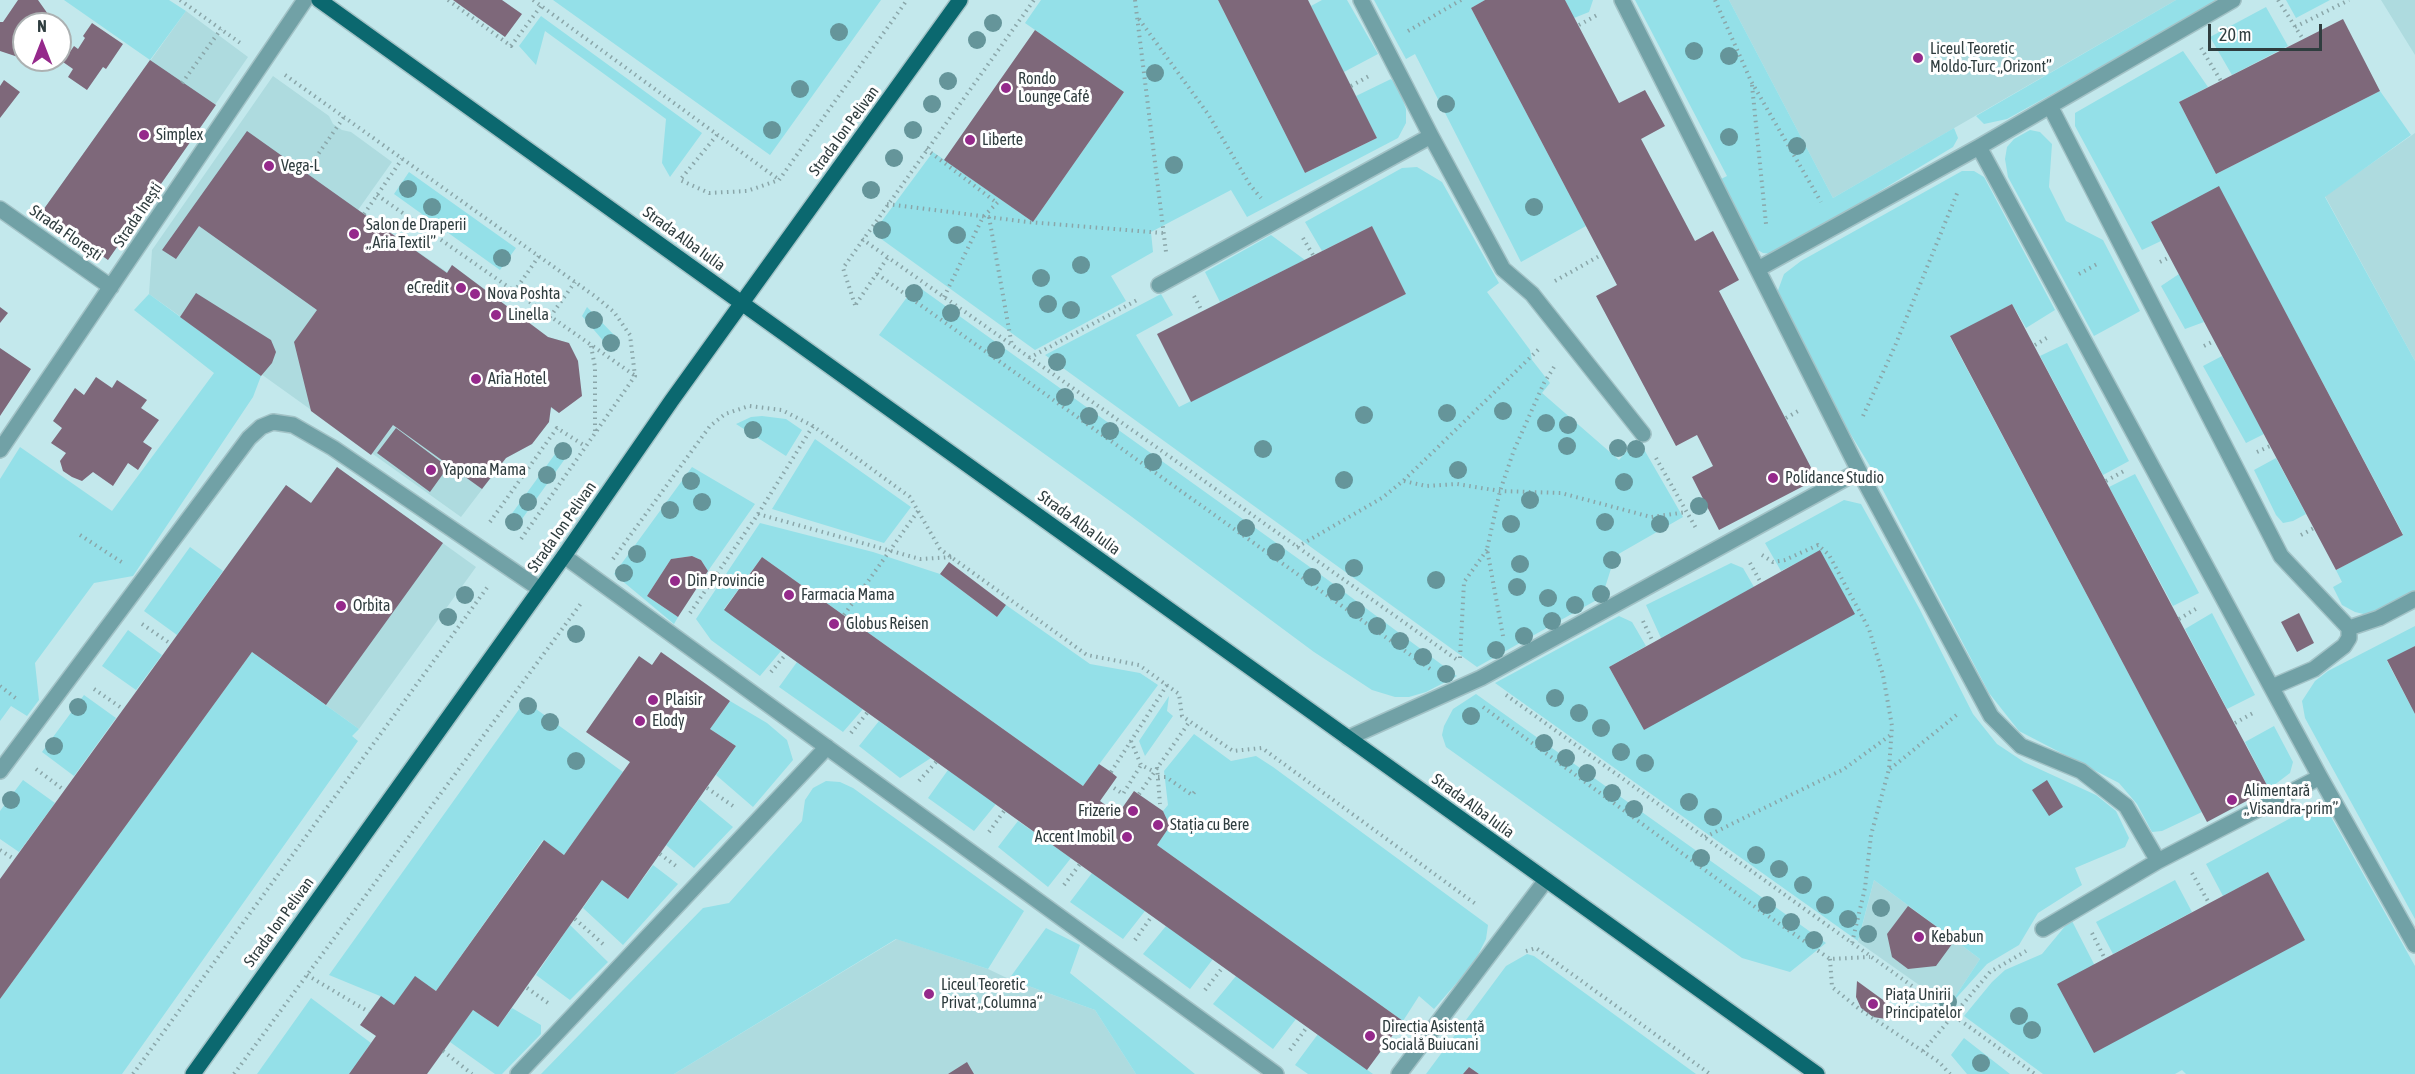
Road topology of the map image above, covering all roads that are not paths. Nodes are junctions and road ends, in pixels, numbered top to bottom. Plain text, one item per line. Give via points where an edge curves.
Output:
1 (304, 0) edge
2 (319, 0) edge
3 (960, 0) edge
4 (1361, 0) edge
5 (1622, 0) edge
6 (2233, 0) edge
7 (2050, 106) junction
8 (1431, 136) junction
9 (1979, 147) junction
10 (0, 209) edge
11 (1758, 269) junction
12 (1164, 282) road end
13 (111, 287) junction
14 (743, 303) junction
15 (1642, 434) road end
16 (0, 450) edge
17 (1859, 471) junction
18 (564, 556) junction
19 (540, 589) junction
20 (2415, 599) edge
21 (2349, 628) junction
22 (2272, 687) junction
23 (1348, 738) junction
24 (827, 747) junction
25 (0, 771) edge
26 (2320, 777) junction
27 (2158, 861) junction
28 (1546, 880) junction
29 (2043, 929) road end
30 (2415, 945) edge
31 (193, 1074) edge
32 (518, 1074) edge
33 (1276, 1074) edge
34 (1399, 1074) edge
35 (1817, 1074) edge

1 - 13 street, Strada Inești
2 - 14 main road, Strada Alba Iulia
3 - 14 main road, Strada Ion Pelivan
4 - 8 street
5 - 11 street
6 - 7 street
7 - 9 street
7 - 21 street via 2281,556
8 - 12 street
8 - 15 street via 1503,269 1529,290
9 - 11 street
9 - 22 street
10 - 13 street, Strada Florești
11 - 17 street
13 - 16 street, Strada Inești
14 - 18 main road, Strada Ion Pelivan
14 - 23 main road, Strada Alba Iulia
17 - 23 street via 1481,678
17 - 27 street via 1991,716 2021,746 2081,771 2126,806
18 - 19 main road, Strada Ion Pelivan
18 - 24 street
19 - 25 street via 333,448 293,425 273,422 249,438
19 - 31 main road, Strada Ion Pelivan
20 - 21 street
21 - 22 street via 2344,646 2314,669
22 - 26 street
23 - 28 main road, Strada Alba Iulia
24 - 32 street
24 - 33 street
26 - 27 street
26 - 30 street
27 - 29 street
28 - 34 street
28 - 35 main road, Strada Alba Iulia

